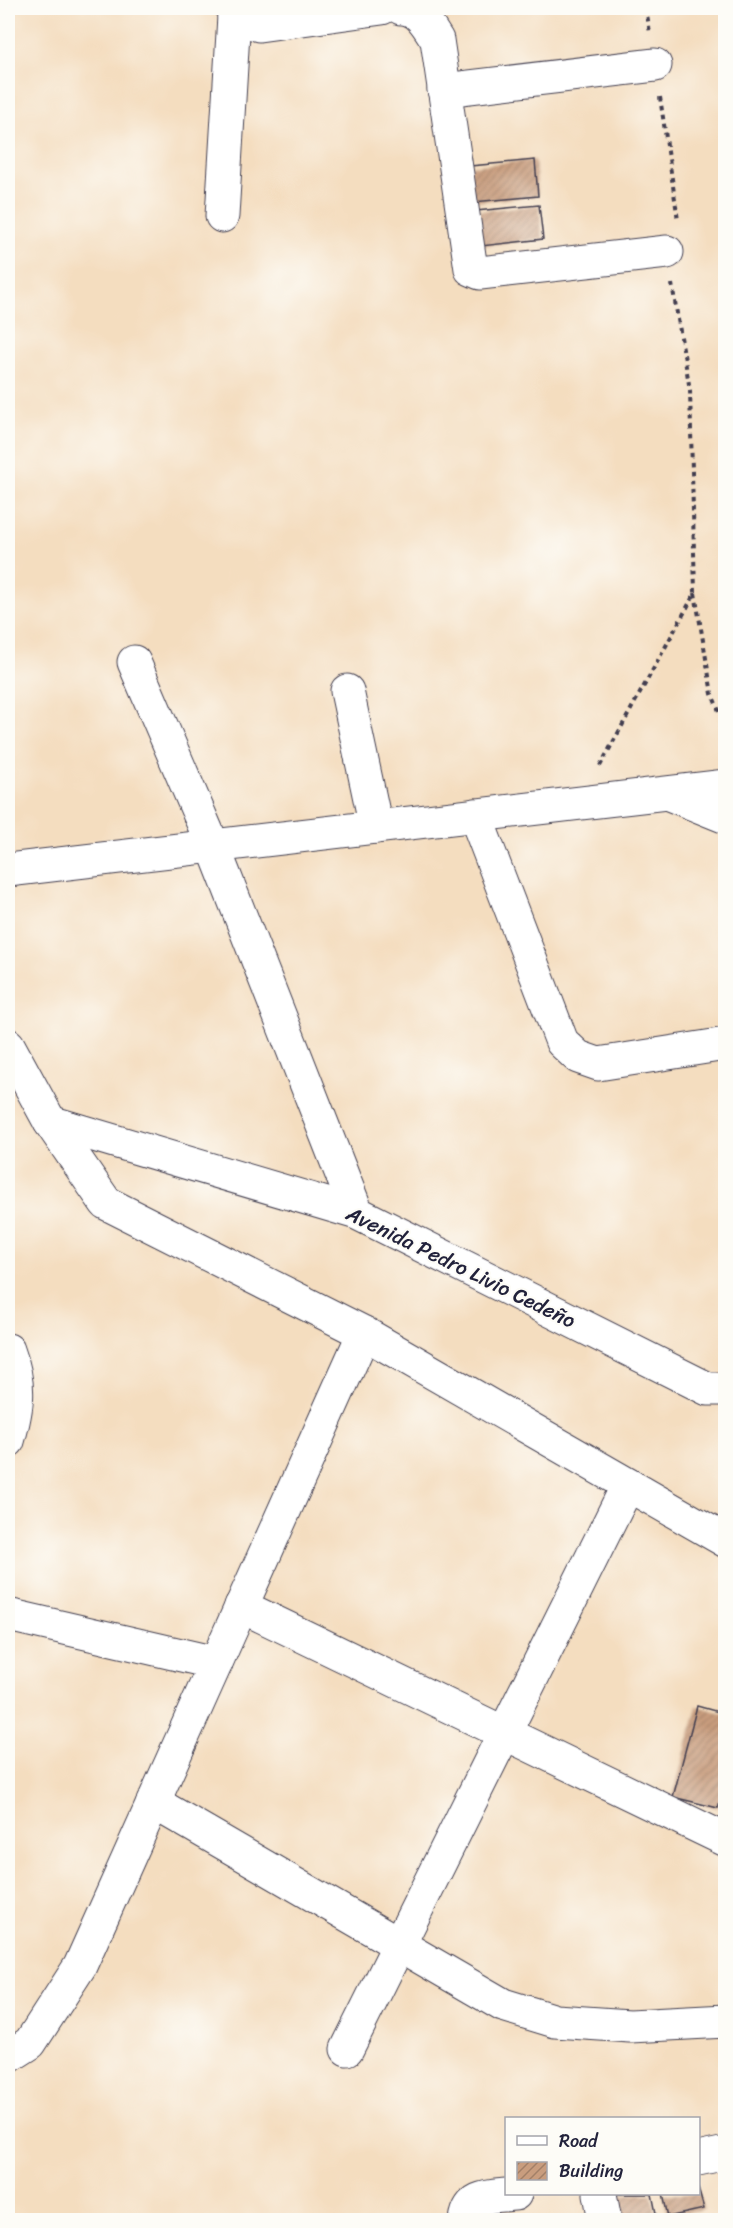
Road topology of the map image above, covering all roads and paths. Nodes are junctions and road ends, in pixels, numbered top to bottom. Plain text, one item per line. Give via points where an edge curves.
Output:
1 (382, 8) edge
2 (401, 8) edge
3 (646, 8) edge
4 (235, 12) edge
5 (655, 65) junction
6 (444, 90) junction
7 (222, 216) dead end
8 (667, 252) junction
9 (695, 593) junction
10 (134, 662) dead end
11 (347, 691) dead end
12 (726, 729) edge
13 (726, 786) edge
14 (666, 793) junction
15 (582, 802) junction
16 (475, 815) junction
17 (726, 817) edge
18 (376, 827) junction
19 (213, 846) junction
20 (8, 870) edge
21 (726, 1044) edge
22 (8, 1045) edge
23 (50, 1122) junction
24 (357, 1213) junction
25 (364, 1333) junction
26 (8, 1350) edge
27 (726, 1389) edge
28 (8, 1441) edge
29 (628, 1485) junction
30 (726, 1541) edge
31 (241, 1606) junction
32 (8, 1615) edge
33 (216, 1663) junction
34 (505, 1733) junction
35 (153, 1802) junction
36 (726, 1840) edge
37 (399, 1944) junction
38 (726, 2021) edge
39 (347, 2049) dead end
40 (8, 2057) edge
41 (726, 2153) edge
42 (700, 2159) edge
43 (505, 2195) edge
44 (600, 2195) edge
45 (466, 2220) edge
46 (605, 2220) edge

1 - 4 street via 259,25
2 - 6 street via 423,17 437,40
3 - 5 path
4 - 7 street
5 - 6 street
5 - 8 path via 680,231
6 - 8 street via 471,269 480,273
8 - 9 path via 690,390
9 - 12 path via 712,694
9 - 15 path
10 - 19 street
11 - 18 street
13 - 14 street
14 - 15 street
14 - 17 street
15 - 16 street
16 - 18 street
16 - 21 street via 562,1042 578,1057 598,1064
18 - 19 street
19 - 20 street
19 - 24 street
22 - 23 street
23 - 24 street, Avenida Pedro Livio Cedeño
23 - 25 street via 106,1203
24 - 27 street, Avenida Pedro Livio Cedeño via 708,1389
25 - 29 street
25 - 31 street
26 - 28 street via 15,1371 18,1406
29 - 30 street
29 - 34 street
31 - 33 street
31 - 34 street
32 - 33 street
33 - 35 street
34 - 36 street
34 - 37 street
35 - 37 street
35 - 40 street via 80,1966 30,2043
37 - 38 street via 502,2005 555,2021 630,2026
37 - 39 street
41 - 42 street
43 - 45 street via 476,2200 468,2207
44 - 46 street

